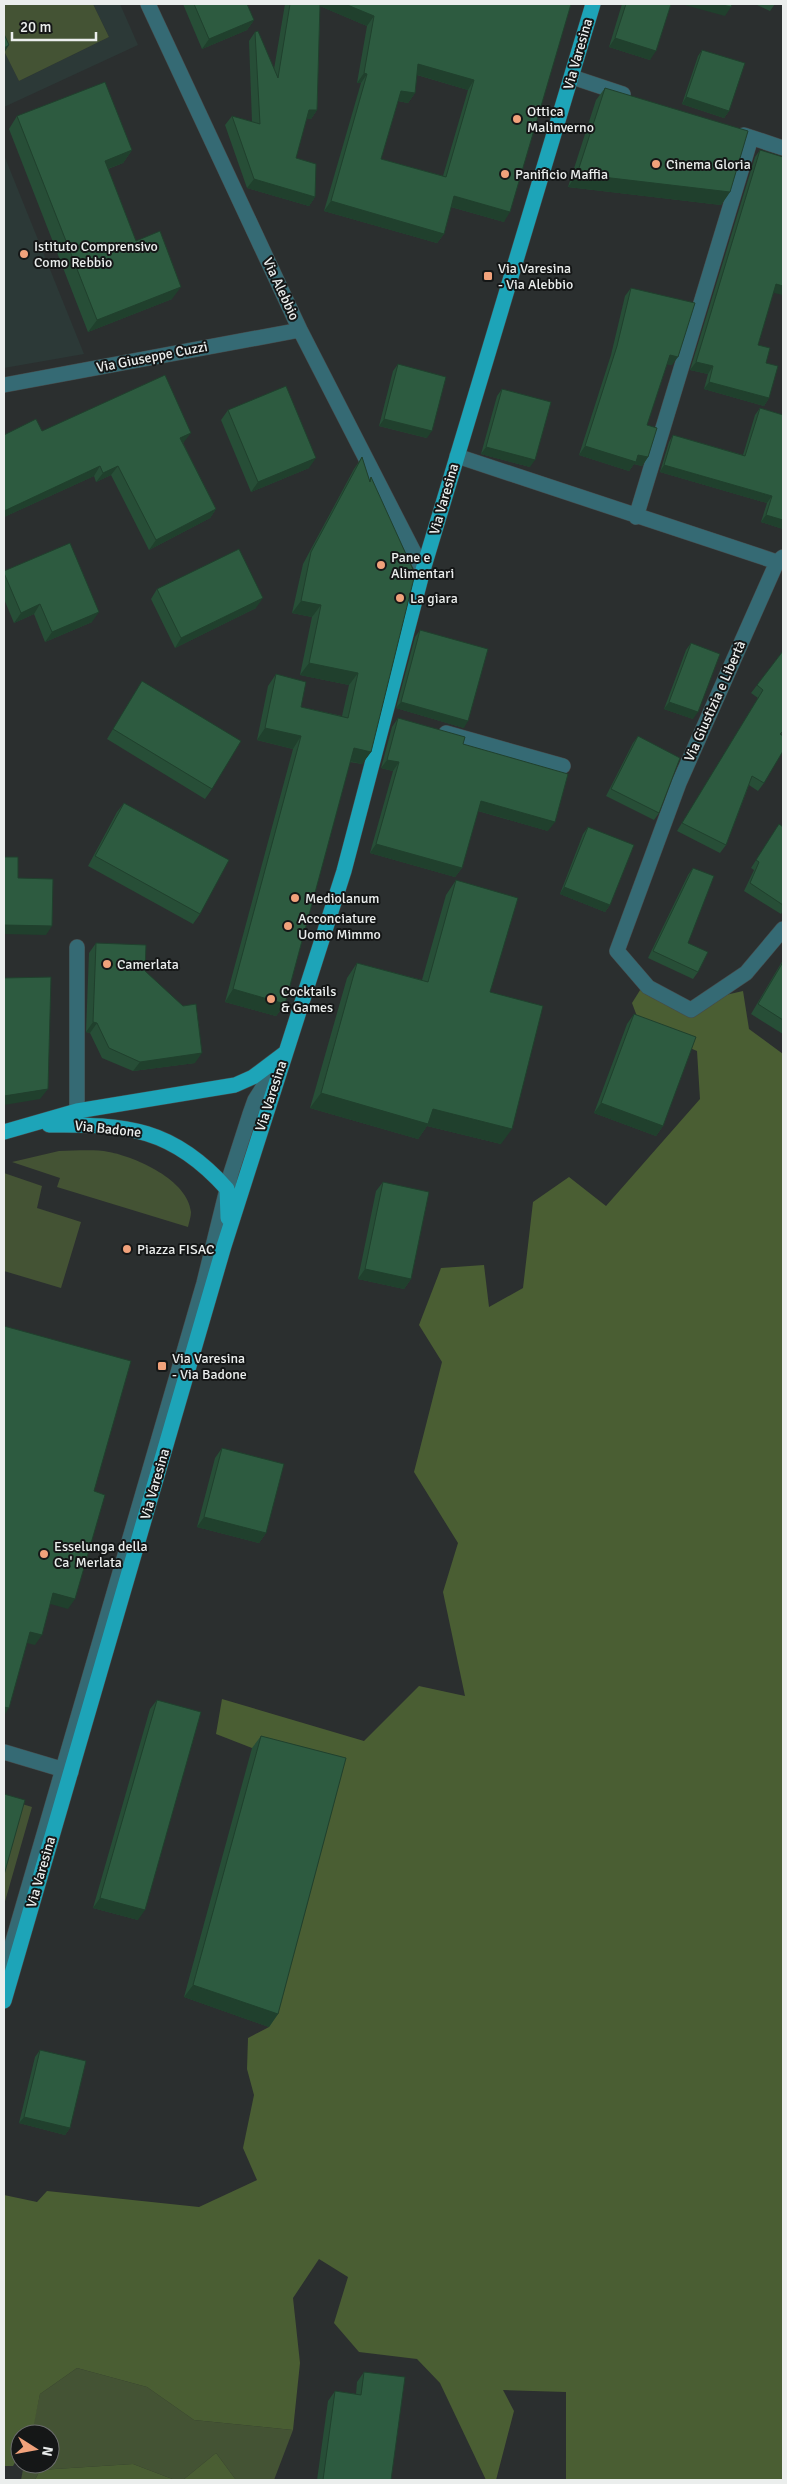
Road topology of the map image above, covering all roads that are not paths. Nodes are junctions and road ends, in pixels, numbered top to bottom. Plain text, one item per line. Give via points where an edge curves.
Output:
1 (148, 4) edge
2 (593, 4) edge
3 (572, 77) junction
4 (638, 99) edge
5 (732, 132) edge
6 (751, 138) junction
7 (783, 148) edge
8 (300, 330) junction
9 (4, 385) edge
10 (457, 456) junction
11 (636, 517) junction
12 (780, 559) edge
13 (423, 570) junction
14 (385, 715) junction
15 (402, 720) edge
16 (434, 730) edge
17 (563, 766) dead end
18 (783, 929) edge
19 (77, 947) dead end
20 (285, 1054) junction
21 (77, 1111) junction
22 (32, 1125) junction
23 (4, 1132) edge
24 (227, 1189) junction
25 (224, 1246) junction
26 (4, 1752) edge
27 (67, 1770) junction
28 (4, 1972) edge
29 (4, 2001) edge

1 - 8 street, Via Alebbio
2 - 3 main road, Via Varesina
3 - 4 street
3 - 10 main road, Via Varesina
5 - 6 street
6 - 7 street
6 - 11 street
8 - 9 street, Via Giuseppe Cuzzi
8 - 13 street, Via Alebbio
10 - 11 street, Via Giustizia e Libertà
10 - 13 main road, Via Varesina
11 - 12 street, Via Giustizia e Libertà
12 - 18 street, Via Giustizia e Libertà via 678,783 617,952 648,988 691,1010 746,973
13 - 14 main road, Via Varesina
14 - 15 street
14 - 20 main road, Via Varesina via 344,871
16 - 17 street
19 - 21 street, Via Badone
20 - 21 main road, Via Badone via 253,1077 235,1085
20 - 24 street, Via Varesina via 255,1100
20 - 25 main road, Via Varesina
21 - 22 main road, Via Badone
22 - 23 main road, Via Badone
22 - 24 main road, Via Badone via 85,1124 154,1134 185,1150
24 - 25 main road
24 - 27 street, Via Varesina via 204,1283
25 - 27 main road, Via Varesina
26 - 27 street
27 - 28 street, Via Varesina
27 - 29 main road, Via Varesina

